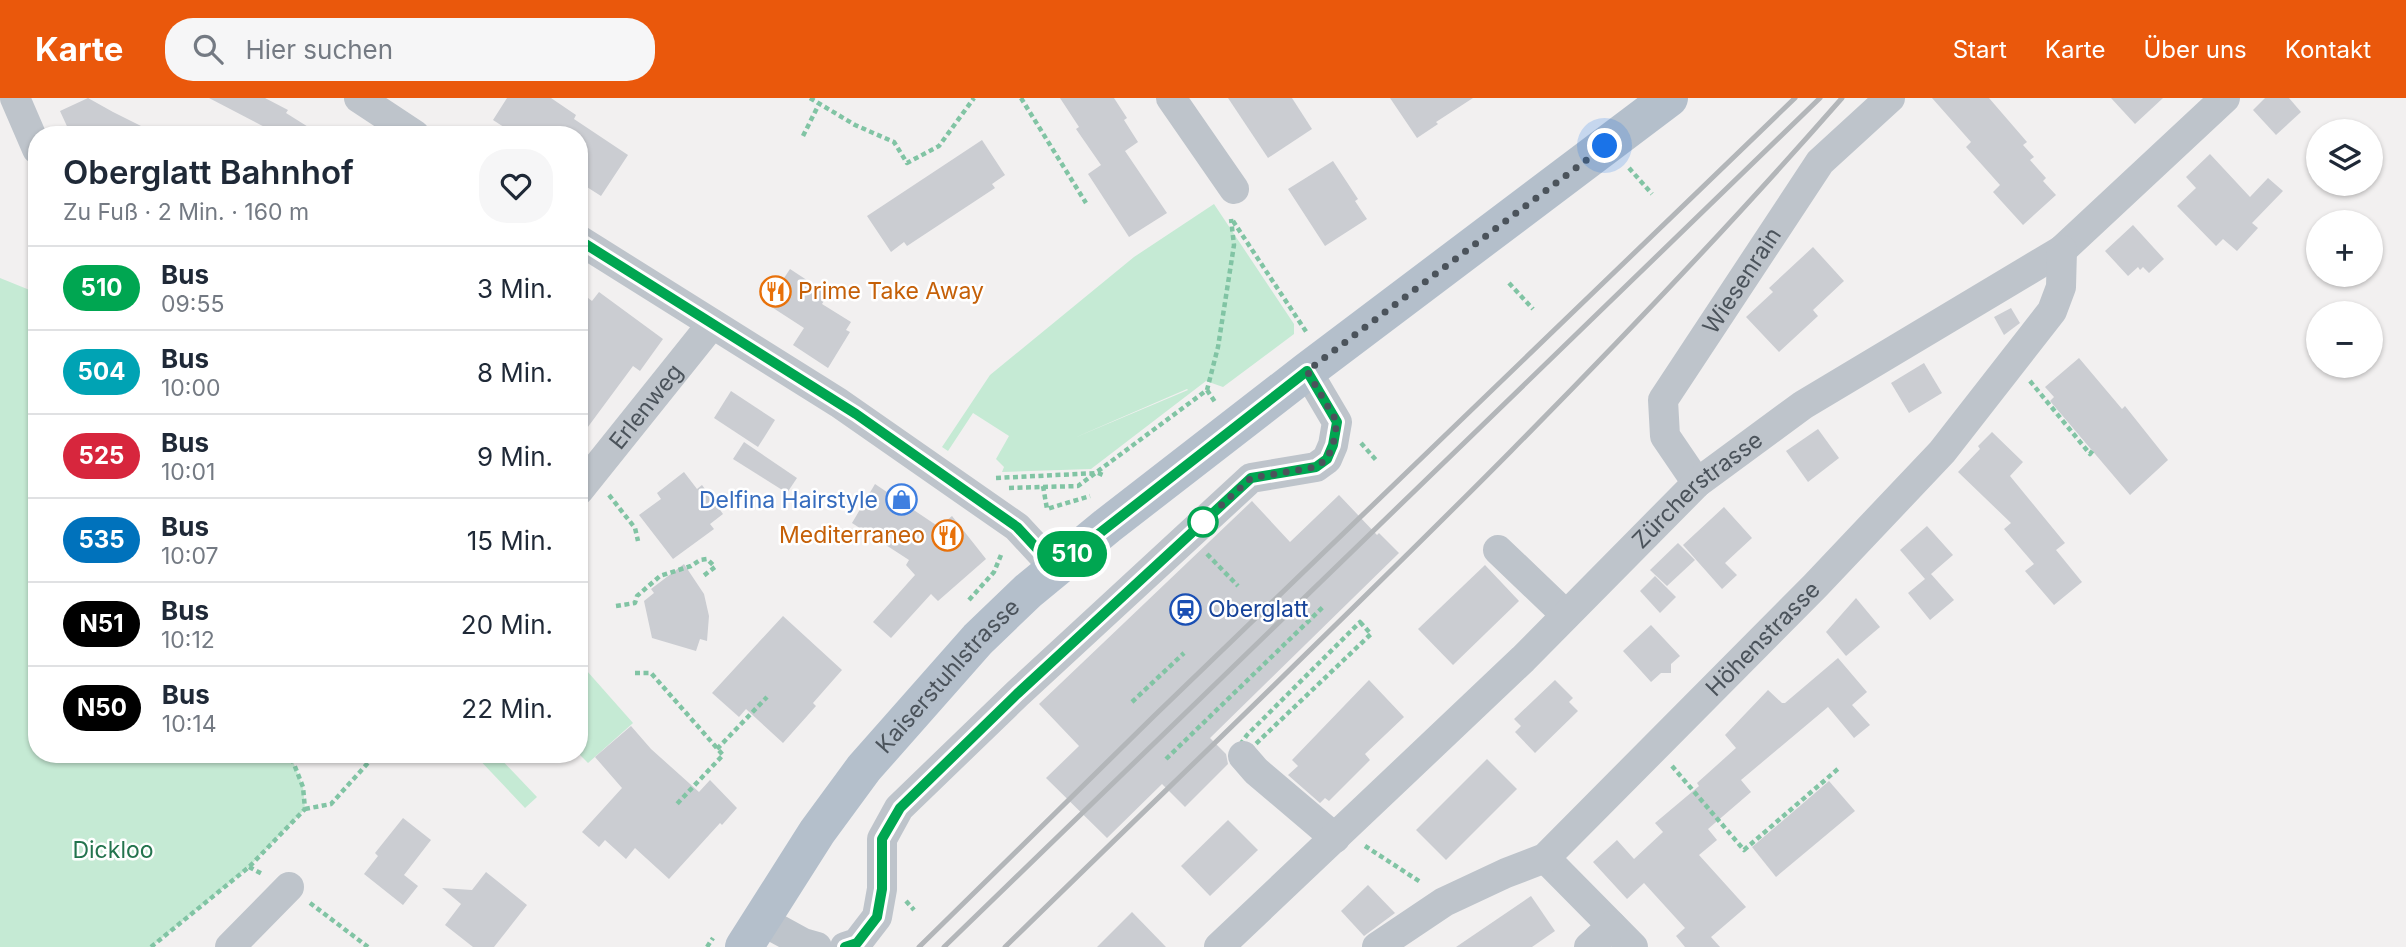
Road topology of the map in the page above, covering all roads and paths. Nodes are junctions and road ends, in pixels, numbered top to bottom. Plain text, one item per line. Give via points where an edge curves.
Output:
1 (15, 98) edge
2 (810, 98) edge
3 (974, 98) edge
4 (1021, 98) edge
5 (1171, 98) edge
6 (1669, 98) edge
7 (1890, 98) edge
8 (2225, 98) edge
9 (371, 101) edge
10 (819, 104) junction
11 (403, 126) edge
12 (28, 128) edge
13 (803, 136) dead end
14 (1628, 168) dead end
15 (1234, 189) joint
16 (1652, 194) dead end
17 (1086, 203) dead end
18 (1231, 219) junction
19 (588, 246) edge
20 (2062, 250) junction
21 (1509, 283) dead end
22 (1533, 309) dead end
23 (712, 324) junction
24 (1308, 353) junction
25 (2014, 362) junction
26 (1207, 390) junction
27 (1215, 402) dead end
28 (2093, 450) dead end
29 (1371, 453) dead end
30 (1376, 460) dead end
31 (1100, 474) junction
32 (588, 478) edge
33 (954, 483) junction
34 (1697, 483) junction
35 (588, 485) edge
36 (1043, 486) junction
37 (1002, 488) dead end
38 (1090, 496) dead end
39 (638, 541) dead end
40 (1498, 550) dead end
41 (1000, 555) dead end
42 (1216, 563) dead end
43 (1055, 568) junction
44 (702, 577) dead end
45 (1238, 586) dead end
46 (616, 606) dead end
47 (965, 606) dead end
48 (1323, 607) dead end
49 (1566, 615) junction
50 (1184, 653) dead end
51 (635, 673) dead end
52 (767, 697) dead end
53 (1132, 702) dead end
54 (1245, 745) junction
55 (1656, 746) junction
56 (718, 749) junction
57 (1166, 760) dead end
58 (294, 763) edge
59 (368, 763) edge
60 (1839, 768) dead end
61 (675, 806) dead end
62 (305, 809) junction
63 (1348, 841) junction
64 (1545, 858) junction
65 (1423, 883) dead end
66 (289, 887) joint
67 (908, 903) dead end
68 (914, 910) dead end
69 (752, 934) edge
70 (1623, 937) edge
71 (151, 947) edge
72 (230, 947) edge
73 (368, 947) edge
74 (817, 947) edge
75 (845, 947) edge
76 (1219, 947) edge
77 (1377, 947) edge
78 (1588, 947) edge

1 - 12 street
2 - 10 path
3 - 10 path via 939,146 907,163 894,142
4 - 17 path
5 - 15 street
6 - 24 main road, Kaiserstuhlstrasse
7 - 34 street, Wiesenrain via 1820,162 1663,400 1665,436
8 - 20 street, Zürcherstrasse
9 - 11 street
10 - 13 path
14 - 16 path
15 - 18 path
18 - 24 path
18 - 26 path via 1234,245
19 - 23 street
20 - 25 street, Höhenstrasse via 2061,287 2052,311
20 - 34 street, Zürcherstrasse via 1803,405
21 - 22 path
23 - 32 street, Erlenweg
23 - 33 street via 839,403
24 - 43 main road, Kaiserstuhlstrasse
24 - 75 street via 1337,422 1327,459 1316,467 1251,478 900,808 882,839 877,917 857,943
25 - 28 path via 2090,454
25 - 55 street, Höhenstrasse via 1942,452
26 - 27 path
26 - 31 path
29 - 30 path
31 - 33 path
31 - 36 path via 1078,486
33 - 43 street via 1017,527
34 - 49 street, Zürcherstrasse
35 - 39 path via 635,528
36 - 37 path
36 - 38 path via 1047,509
40 - 49 street
41 - 47 path via 994,572
42 - 45 path
43 - 69 main road, Kaiserstuhlstrasse via 978,639 872,758 817,832
44 - 46 path via 715,567 707,559 660,576 636,596 635,603
48 - 57 path
49 - 63 street, Zürcherstrasse
50 - 53 path
51 - 56 path via 651,673
52 - 56 path
54 - 54 path via 1371,634 1360,622 1304,674
54 - 63 street via 1256,771
55 - 60 path via 1744,850
55 - 64 street, Höhenstrasse
56 - 61 path via 723,755
58 - 62 path
59 - 62 path via 331,804
62 - 71 path via 249,867
63 - 65 path
63 - 76 street, Zürcherstrasse
64 - 70 street
64 - 77 street, Höhenstrasse via 1444,902
66 - 72 street
66 - 73 path
67 - 68 path
69 - 74 street
70 - 78 street

